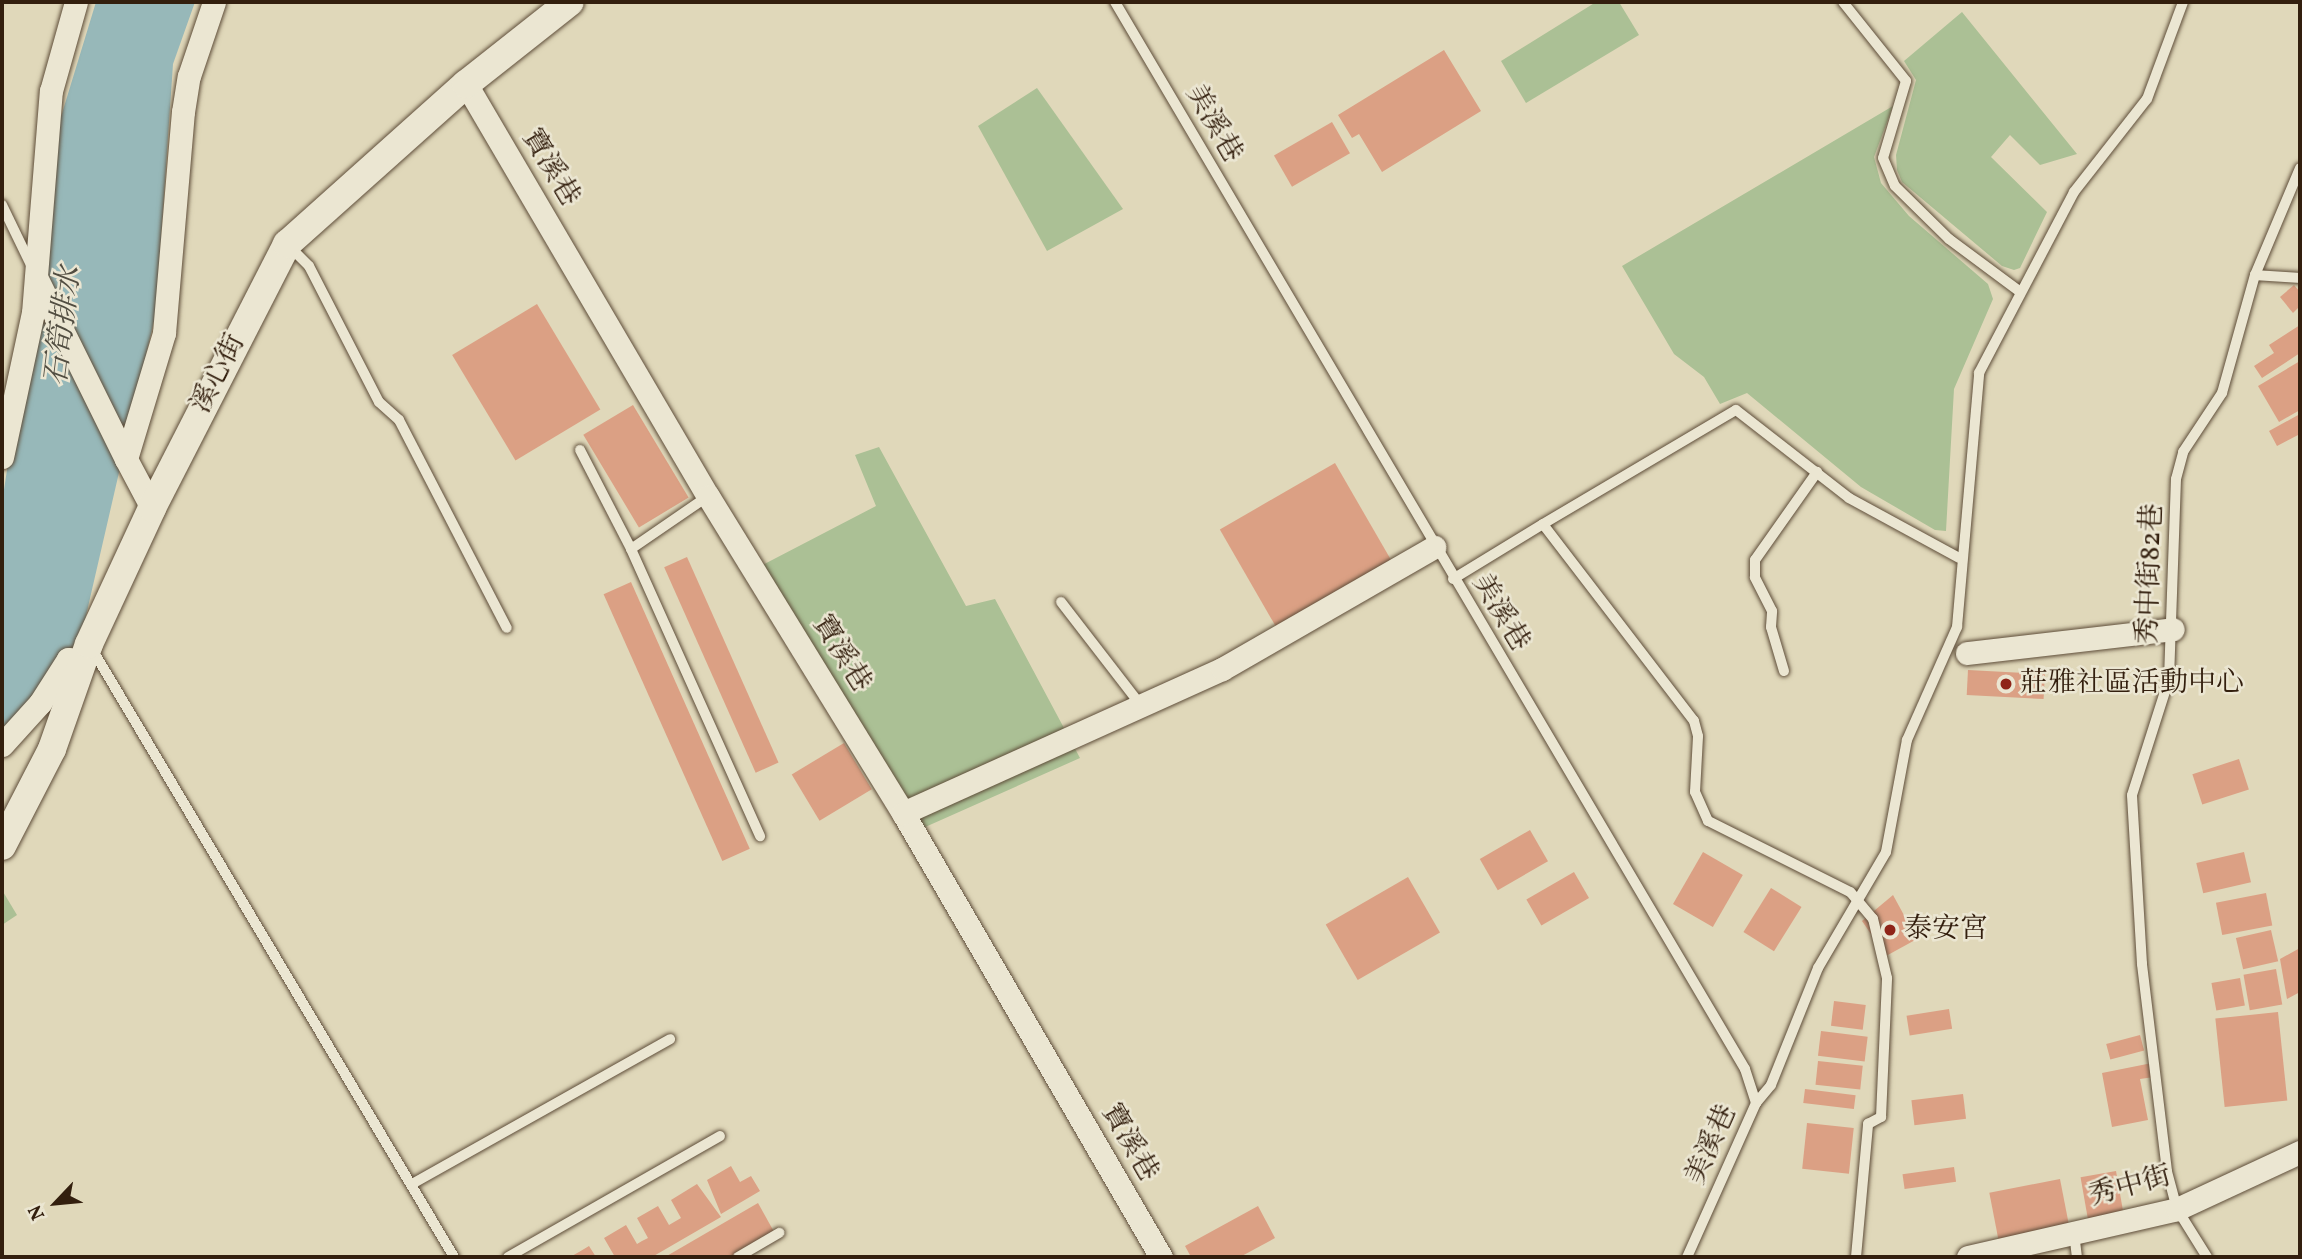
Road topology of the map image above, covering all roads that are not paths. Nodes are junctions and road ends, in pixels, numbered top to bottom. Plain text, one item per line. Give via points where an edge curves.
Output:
1 (76, 2) edge
2 (214, 2) edge
3 (570, 2) edge
4 (1115, 2) edge
5 (1843, 2) edge
6 (2183, 2) edge
7 (466, 84) junction
8 (2300, 168) edge
9 (2, 205) edge
10 (287, 244) junction
11 (2255, 275) junction
12 (2300, 278) edge
13 (37, 279) junction
14 (2019, 291) junction
15 (580, 450) dead end
16 (2, 457) edge
17 (127, 459) junction
18 (1817, 472) junction
19 (709, 496) junction
20 (152, 508) junction
21 (1543, 524) junction
22 (1434, 547) junction
23 (631, 549) junction
24 (1959, 558) junction
25 (1453, 579) junction
26 (1061, 601) dead end
27 (508, 628) dead end
28 (2173, 629) junction
29 (86, 653) junction
30 (1967, 653) dead end
31 (1784, 671) dead end
32 (1139, 704) junction
33 (2, 745) edge
34 (903, 813) junction
35 (760, 836) dead end
36 (2, 846) edge
37 (1857, 896) junction
38 (670, 1039) dead end
39 (1756, 1103) junction
40 (720, 1136) dead end
41 (2300, 1152) edge
42 (412, 1184) junction
43 (2177, 1209) junction
44 (779, 1233) dead end
45 (2074, 1233) junction
46 (454, 1257) edge
47 (508, 1257) edge
48 (737, 1257) edge
49 (1161, 1257) edge
50 (1686, 1257) edge
51 (1856, 1257) edge
52 (1968, 1257) edge
53 (2077, 1257) edge
54 (2207, 1257) edge

1 - 13 street via 51,91
2 - 17 street via 189,76 183,113 163,333
3 - 7 street, 溪心街
4 - 22 lane, 美溪巷
5 - 14 lane via 1906,81 1883,158 1895,186 1968,255
6 - 14 lane via 2147,99 2074,192
7 - 10 street, 溪心街
7 - 19 street, 寶溪巷
8 - 11 lane, 秀中街82巷
9 - 13 lane
10 - 20 street, 溪心街
10 - 27 lane via 309,266 379,402 399,420
11 - 12 lane
11 - 28 lane, 秀中街82巷 via 2222,393 2183,452 2176,479
13 - 16 street
13 - 17 street
14 - 24 lane via 1976,383
15 - 23 lane
17 - 20 street
18 - 21 lane via 1745,412 1730,410
18 - 24 lane via 1849,498
18 - 31 lane via 1758,552 1754,568 1757,586 1772,611 1771,627
19 - 23 lane
19 - 34 street, 寶溪巷
20 - 29 street, 溪心街
21 - 25 lane
21 - 37 lane via 1693,721 1698,736 1695,792 1708,821
22 - 25 lane, 美溪巷
22 - 32 street via 1222,669
23 - 35 lane
24 - 37 lane via 1956,627 1907,740 1886,852
25 - 39 lane, 美溪巷 via 1745,1069
26 - 32 lane
28 - 30 street
28 - 43 lane, 秀中街82巷 via 2169,680 2133,795 2142,964 2167,1171
29 - 33 street via 68,659 40,703
29 - 36 street, 溪心街 via 52,749
29 - 42 lane
32 - 34 street
34 - 49 street, 寶溪巷
37 - 39 lane via 1818,968 1771,1085
37 - 51 lane via 1873,919 1887,978 1881,1117 1868,1124
38 - 42 lane
39 - 50 lane, 美溪巷
40 - 47 lane
41 - 43 street, 秀中街
42 - 46 lane
43 - 45 street, 秀中街
43 - 54 lane, 秀中街82巷
44 - 48 lane
45 - 52 street, 秀中街
45 - 53 lane

